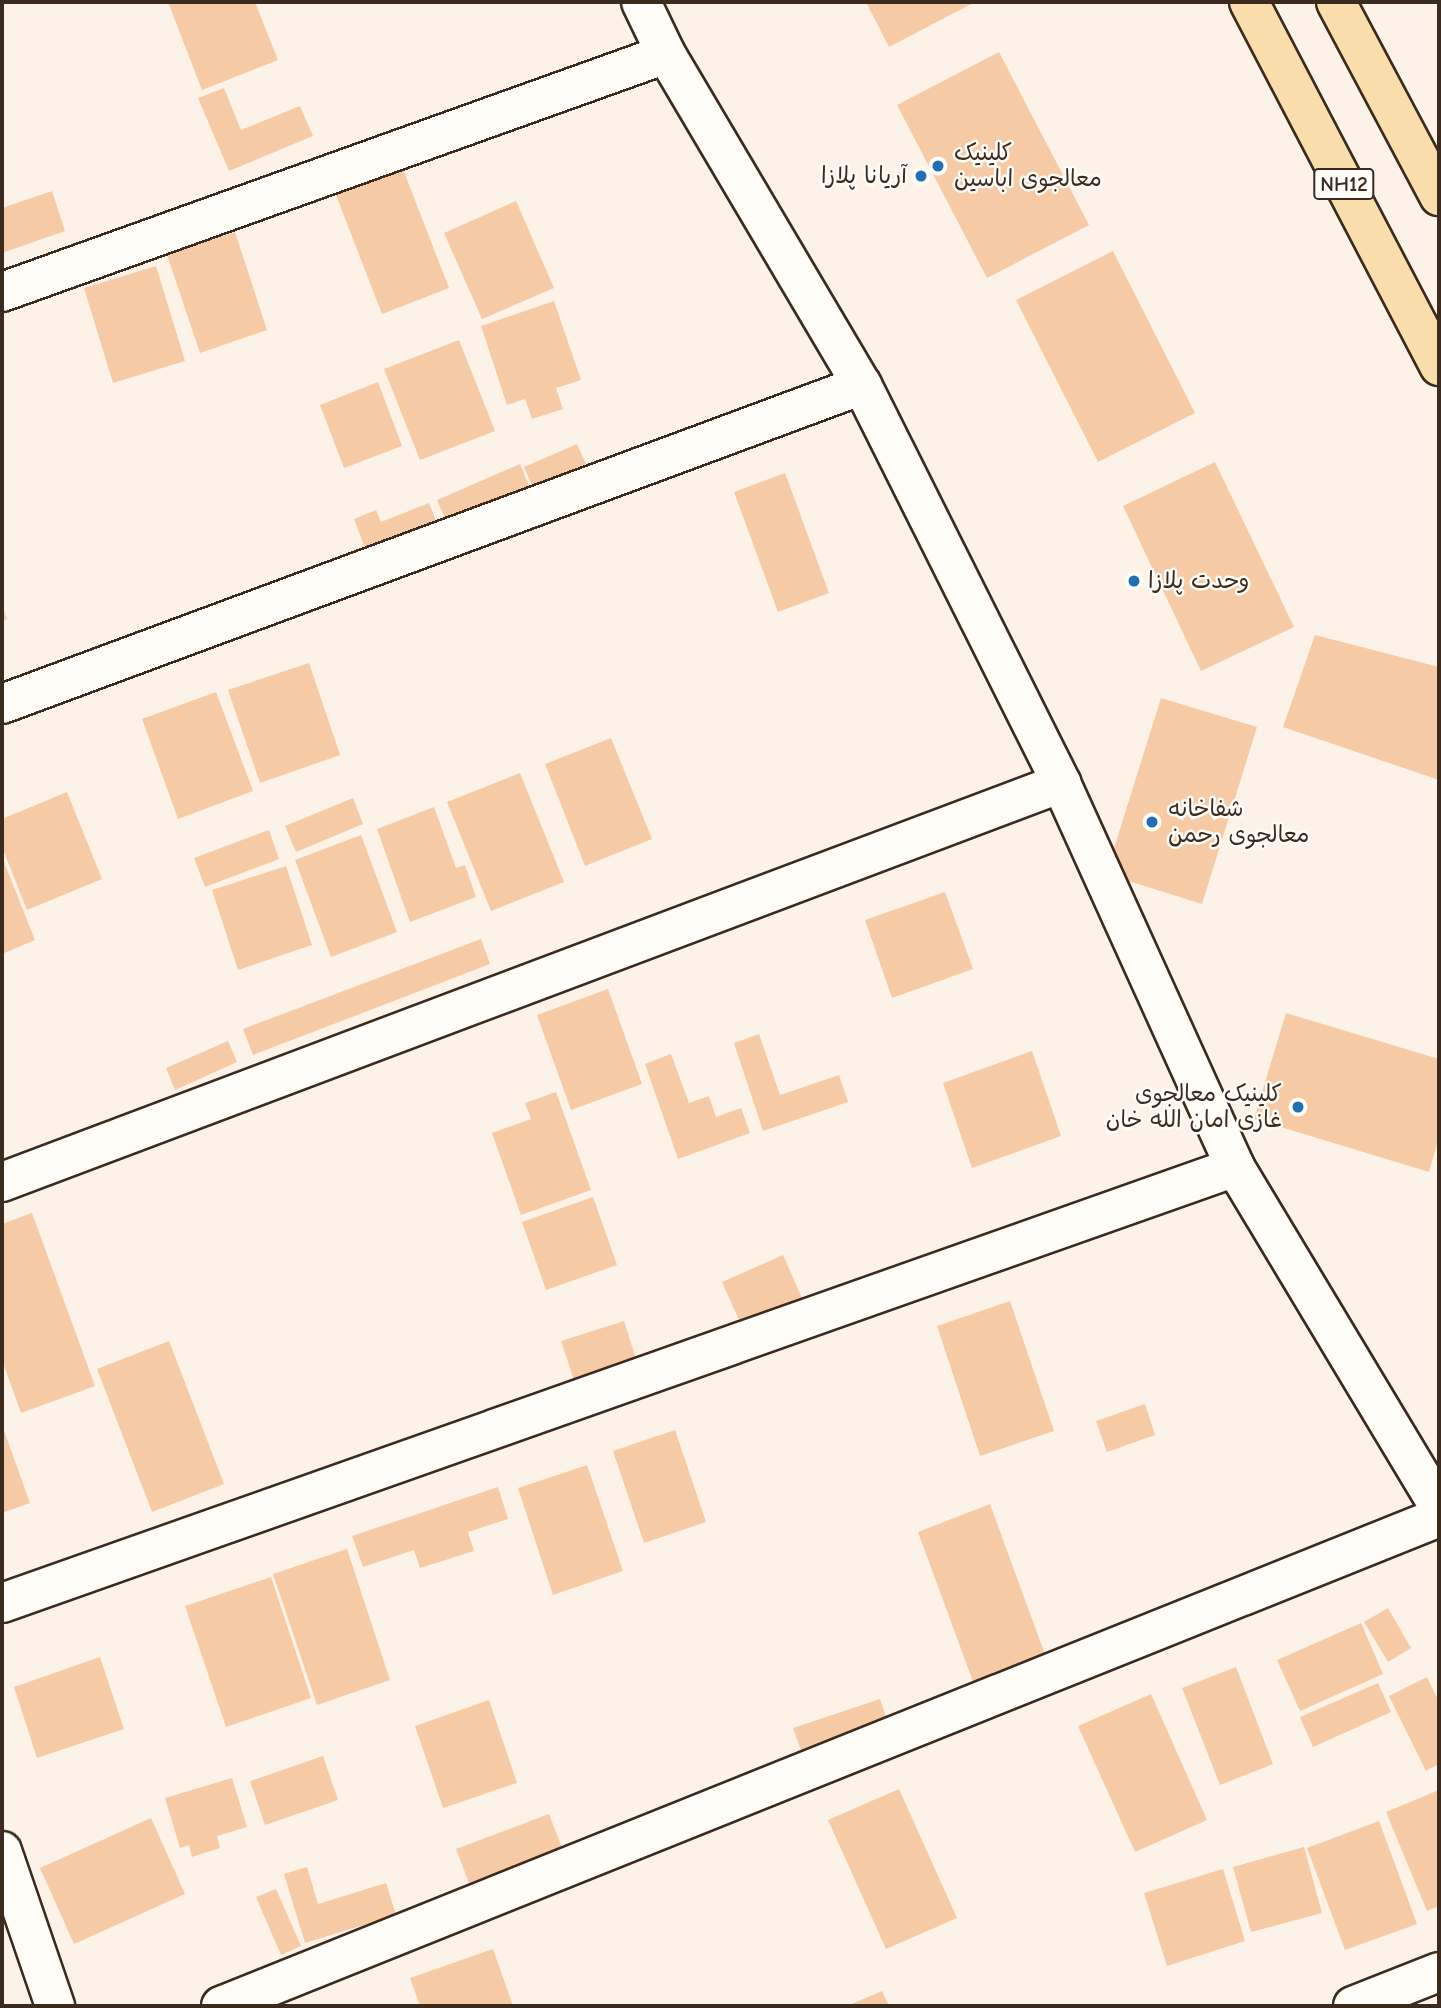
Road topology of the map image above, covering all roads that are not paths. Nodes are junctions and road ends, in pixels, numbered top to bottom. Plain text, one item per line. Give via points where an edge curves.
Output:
1 (641, 2) edge
2 (1249, 2) edge
3 (1336, 2) edge
4 (666, 54) junction
5 (1439, 196) edge
6 (2, 292) edge
7 (1439, 366) edge
8 (862, 385) junction
9 (2, 704) edge
10 (1060, 783) junction
11 (1235, 1167) junction
12 (2, 1182) edge
13 (1439, 1506) edge
14 (1439, 1517) edge
15 (2, 1603) edge
16 (2, 1852) edge
17 (1439, 1972) edge
18 (55, 2006) edge
19 (221, 2006) edge
20 (1353, 2006) edge

1 - 4 street
2 - 7 highway, NH12
3 - 5 highway
4 - 6 street
4 - 8 street
8 - 9 street
8 - 10 street
10 - 11 street
10 - 12 street
11 - 13 street
11 - 15 street
14 - 19 street
16 - 18 street
17 - 20 street

